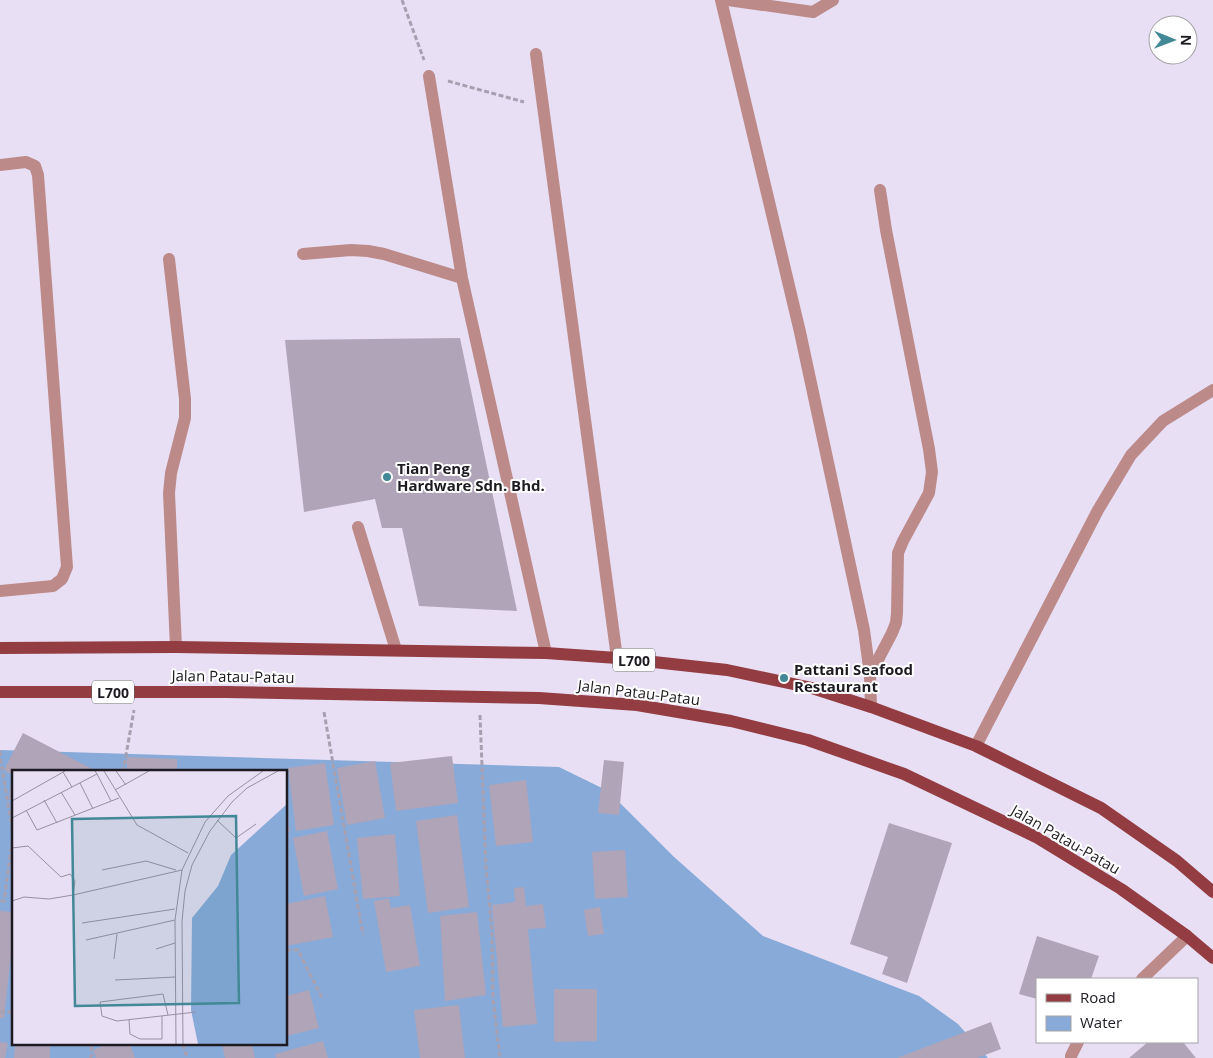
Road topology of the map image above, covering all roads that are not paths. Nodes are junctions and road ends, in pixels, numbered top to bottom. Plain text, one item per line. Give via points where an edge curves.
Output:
1 (722, 0) edge
2 (728, 0) edge
3 (834, 0) edge
4 (536, 54) dead end
5 (429, 76) road end
6 (0, 165) edge
7 (880, 190) dead end
8 (303, 254) dead end
9 (169, 259) dead end
10 (462, 278) junction
11 (1213, 390) edge
12 (358, 527) dead end
13 (0, 591) edge
14 (176, 647) junction
15 (0, 648) edge
16 (396, 650) junction
17 (546, 652) junction
18 (616, 658) junction
19 (870, 675) junction
20 (0, 692) edge
21 (871, 708) junction
22 (976, 746) junction
23 (1213, 892) edge
24 (1187, 936) junction
25 (1213, 958) edge
26 (1143, 978) edge
27 (1078, 1043) edge
28 (1071, 1058) edge

1 - 19 street via 804,351 864,630
2 - 3 street via 813,12
4 - 18 street
5 - 10 street
6 - 13 street via 26,162 35,166 38,175 67,567 62,579 53,586
7 - 19 street via 932,472 929,493 898,553 896,623
8 - 10 street via 368,251
9 - 14 street via 185,399 185,418 169,493
10 - 17 street
11 - 22 street via 1163,421 1131,455 1098,510
12 - 16 street
14 - 15 main road, Jalan Patau-Patau / L700
14 - 16 main road, Jalan Patau-Patau / L700
16 - 17 main road, Jalan Patau-Patau / L700
17 - 18 main road, Jalan Patau-Patau / L700
18 - 21 main road, Jalan Patau-Patau / L700 via 727,670 812,688
19 - 21 street
20 - 24 main road, Jalan Patau-Patau / L700 via 226,692 539,698 637,705 731,721 808,740 904,774 1036,837 1121,889
21 - 22 main road, Jalan Patau-Patau / L700
22 - 23 main road, Jalan Patau-Patau / L700 via 1101,808
24 - 25 main road, Jalan Patau-Patau / L700
24 - 26 street
27 - 28 street

